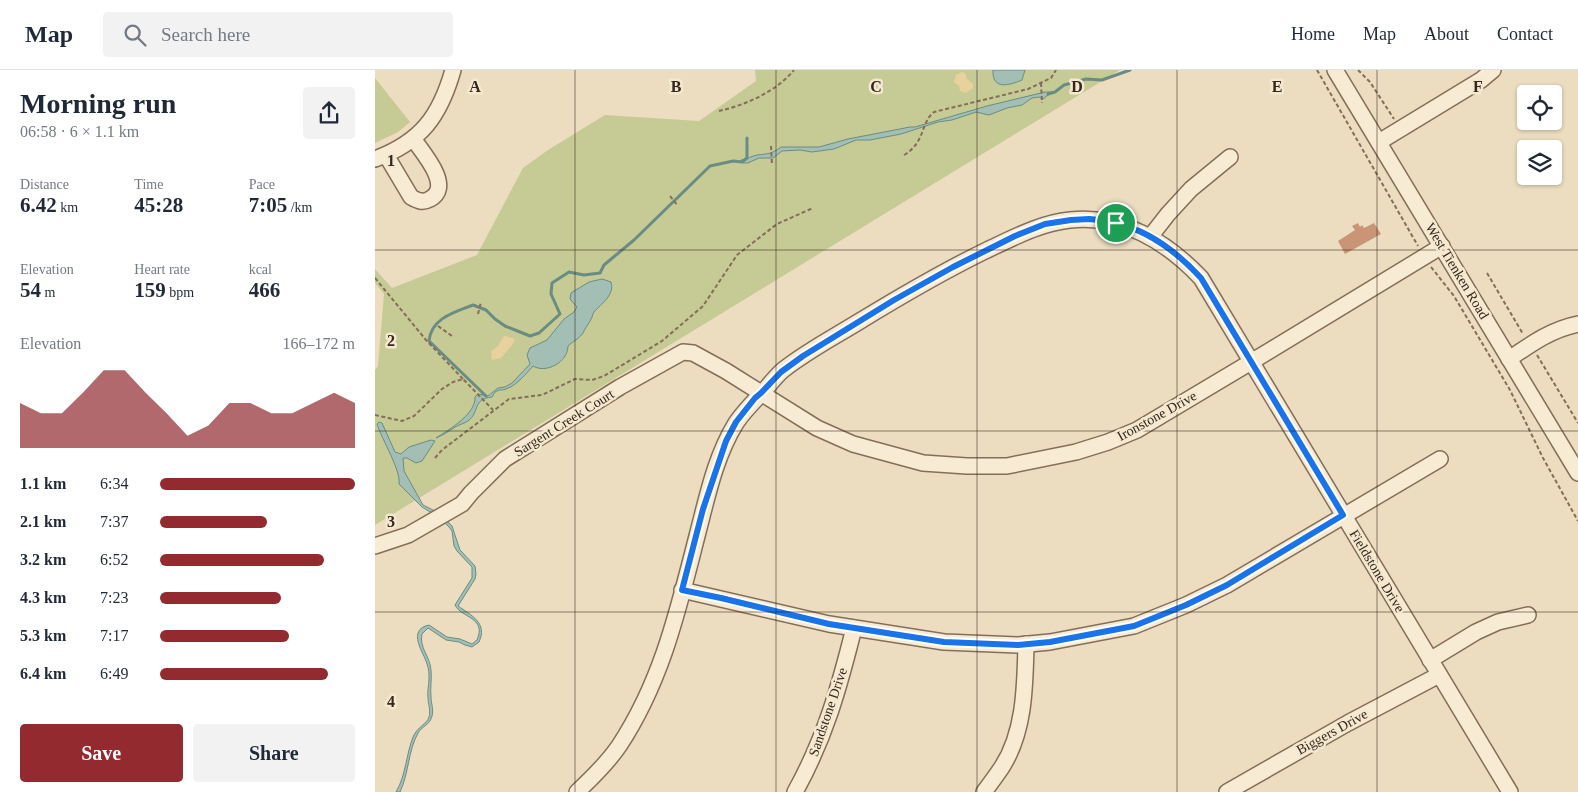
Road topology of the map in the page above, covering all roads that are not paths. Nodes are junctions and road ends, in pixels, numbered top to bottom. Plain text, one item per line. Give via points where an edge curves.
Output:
1 (453, 70) edge
2 (1335, 70) edge
3 (1493, 70) edge
4 (414, 140) junction
5 (1379, 142) junction
6 (381, 157) edge
7 (1230, 157) dead end
8 (1150, 237) junction
9 (1442, 246) junction
10 (1578, 324) edge
11 (1509, 359) junction
12 (1251, 362) junction
13 (761, 393) junction
14 (1440, 459) dead end
15 (1578, 472) edge
16 (1343, 515) junction
17 (375, 546) edge
18 (682, 590) junction
19 (1528, 615) dead end
20 (855, 628) junction
21 (1026, 644) junction
22 (1430, 660) junction
23 (1439, 675) junction
24 (577, 792) edge
25 (795, 792) edge
26 (983, 792) edge
27 (1227, 792) edge
28 (1510, 792) edge

1 - 4 street via 438,111
2 - 5 street, West Tienken Road
3 - 5 street
4 - 6 street
4 - 6 street via 439,184 435,196 427,201 418,202 411,198
5 - 9 street, West Tienken Road
7 - 8 street via 1191,189
8 - 12 street, Fieldstone Drive via 1172,251 1201,278
8 - 13 street, Fieldstone Drive via 1116,223 1071,220 1045,224 1015,236 894,300 803,356 781,372
9 - 11 street, West Tienken Road
9 - 12 street, Ironstone Drive
10 - 11 street via 1563,327
11 - 15 street, West Tienken Road
12 - 13 street, Ironstone Drive via 1137,430 1075,452 1007,466 923,463 853,444 817,428
12 - 16 street, Fieldstone Drive
13 - 17 street, Sargent Creek Court via 693,353 683,352 505,459 462,504 408,535
13 - 18 street, Fieldstone Drive via 736,422 726,441 703,509
14 - 16 street
16 - 21 street via 1227,585 1186,605 1134,626
16 - 22 street, Fieldstone Drive
18 - 20 street
18 - 24 street, Fieldstone Drive via 662,661 640,711 617,748
19 - 22 street via 1491,625
20 - 21 street via 944,642
20 - 25 street, Sandstone Drive via 838,692 819,743
21 - 26 street via 1025,690 1012,747
22 - 23 street, Fieldstone Drive
23 - 27 street, Biggers Drive
23 - 28 street, Fieldstone Drive

